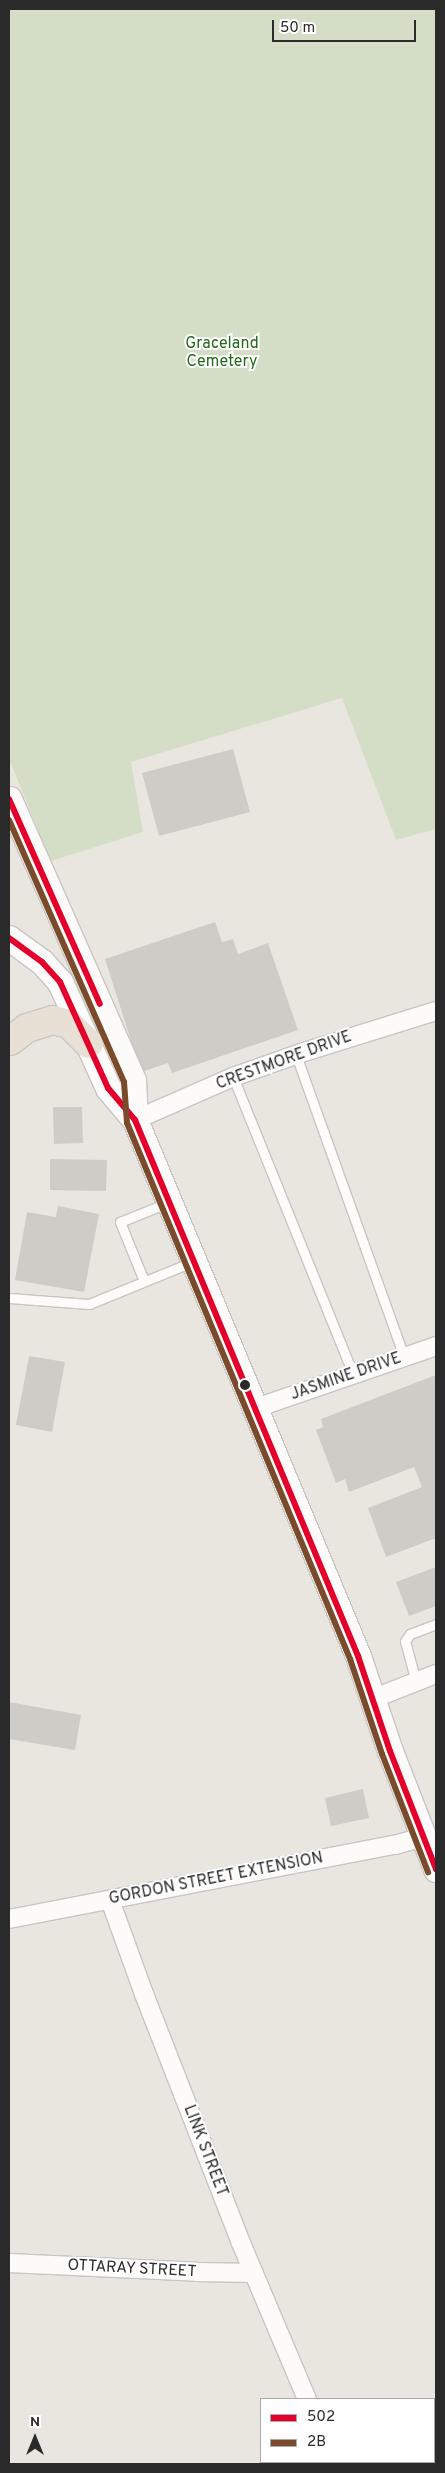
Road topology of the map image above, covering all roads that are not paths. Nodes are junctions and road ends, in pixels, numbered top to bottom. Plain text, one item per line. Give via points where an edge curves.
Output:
1 (9, 799) edge
2 (9, 938) edge
3 (436, 1011) edge
4 (9, 1044) edge
5 (89, 1044) junction
6 (296, 1055) junction
7 (233, 1077) junction
8 (135, 1120) junction
9 (170, 1202) junction
10 (194, 1261) junction
11 (144, 1281) junction
12 (9, 1298) edge
13 (436, 1346) edge
14 (404, 1357) junction
15 (353, 1374) junction
16 (256, 1408) junction
17 (436, 1624) edge
18 (436, 1674) edge
19 (416, 1682) junction
20 (372, 1699) junction
21 (423, 1837) junction
22 (436, 1869) edge
23 (110, 1900) junction
24 (9, 1919) edge
25 (9, 2263) edge
26 (254, 2273) junction
27 (307, 2398) edge

1 - 8 main road via 133,1080
2 - 5 main road via 42,962 60,982
3 - 6 street, CRESTMORE DRIVE
4 - 5 highway via 27,1028 53,1020 68,1024
5 - 8 main road via 108,1088
6 - 7 street, CRESTMORE DRIVE
6 - 14 lane
7 - 8 street, CRESTMORE DRIVE
7 - 15 lane
8 - 9 main road
9 - 10 main road
9 - 11 lane via 120,1222
10 - 11 lane
10 - 16 main road
11 - 12 lane via 89,1304
13 - 14 street, JASMINE DRIVE
14 - 15 street, JASMINE DRIVE
15 - 16 street, JASMINE DRIVE
16 - 20 main road via 358,1656
17 - 19 lane via 410,1634 405,1641
18 - 19 street
19 - 20 street
20 - 21 main road
21 - 22 main road
21 - 23 street, GORDON STREET EXTENSION
23 - 24 street, GORDON STREET EXTENSION
23 - 26 street, LINK STREET
25 - 26 street, OTTARAY STREET
26 - 27 street, LINK STREET

